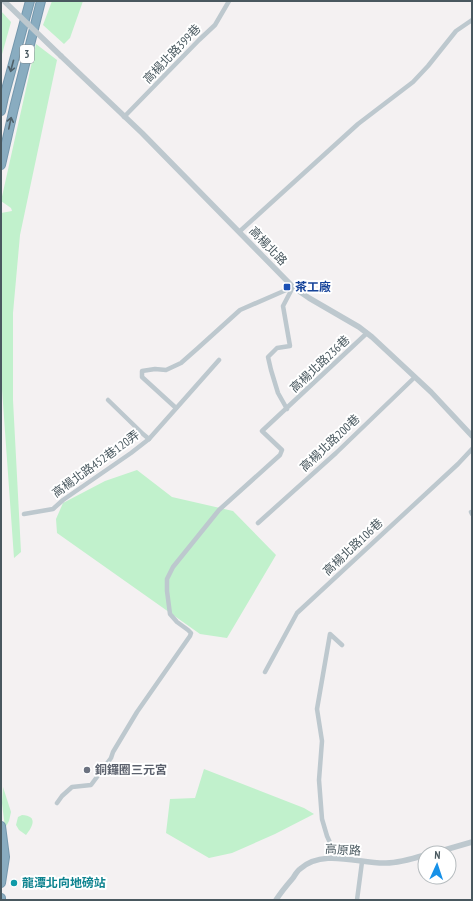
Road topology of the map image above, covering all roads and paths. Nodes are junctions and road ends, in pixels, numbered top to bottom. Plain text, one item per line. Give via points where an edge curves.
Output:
1 (4, 1) edge
2 (30, 1) edge
3 (41, 1) edge
4 (229, 1) edge
5 (472, 20) edge
6 (1, 111) edge
7 (124, 117) junction
8 (1, 165) edge
9 (239, 232) junction
10 (293, 287) junction
11 (367, 333) junction
12 (219, 360) dead end
13 (415, 377) junction
14 (108, 400) dead end
15 (176, 408) junction
16 (286, 409) junction
17 (472, 436) edge
18 (149, 438) junction
19 (472, 449) edge
20 (24, 514) dead end
21 (258, 523) dead end
22 (342, 644) dead end
23 (265, 672) dead end
24 (57, 803) dead end
25 (1, 826) edge
26 (472, 842) edge
27 (457, 846) edge
28 (417, 857) edge
29 (337, 858) junction
30 (362, 862) junction
31 (1, 882) edge
32 (276, 900) edge
33 (357, 900) edge

1 - 7 street, 高楊北路, bridge
2 -> 6 highway, 3
8 -> 3 highway, 3
4 - 7 street, 高楊北路399巷 via 215,25
5 - 9 street via 456,30 413,82 358,124
7 - 9 street, 高楊北路
9 - 10 street, 高楊北路
10 - 11 street, 高楊北路
10 - 15 street via 240,310 181,363 166,370 142,371 142,377
10 - 16 street via 283,306 290,346 277,348 268,357 278,393
11 - 13 street, 高楊北路
11 - 16 street, 高楊北路236巷
12 - 15 street, 高楊北路452巷120弄
13 - 17 street, 高楊北路
13 - 21 street, 高楊北路200巷
14 - 18 street
15 - 18 street, 高楊北路452巷120弄
16 - 24 street, 高楊北路236巷 via 262,431 282,450 280,455 219,510 173,567 167,579 170,614 188,630 190,636 137,712 91,785 72,787
18 - 20 street, 高楊北路452巷120弄 via 53,509
19 - 23 street, 高楊北路106巷 via 297,613
22 - 29 street via 330,634 317,709 322,741 319,780 322,819
25 - 31 highway via 6,857
26 - 27 street
28 - 30 street, 高原路 via 392,863
29 - 30 street, 高原路
29 - 32 street, 高原路 via 321,859 301,868
30 - 33 street

